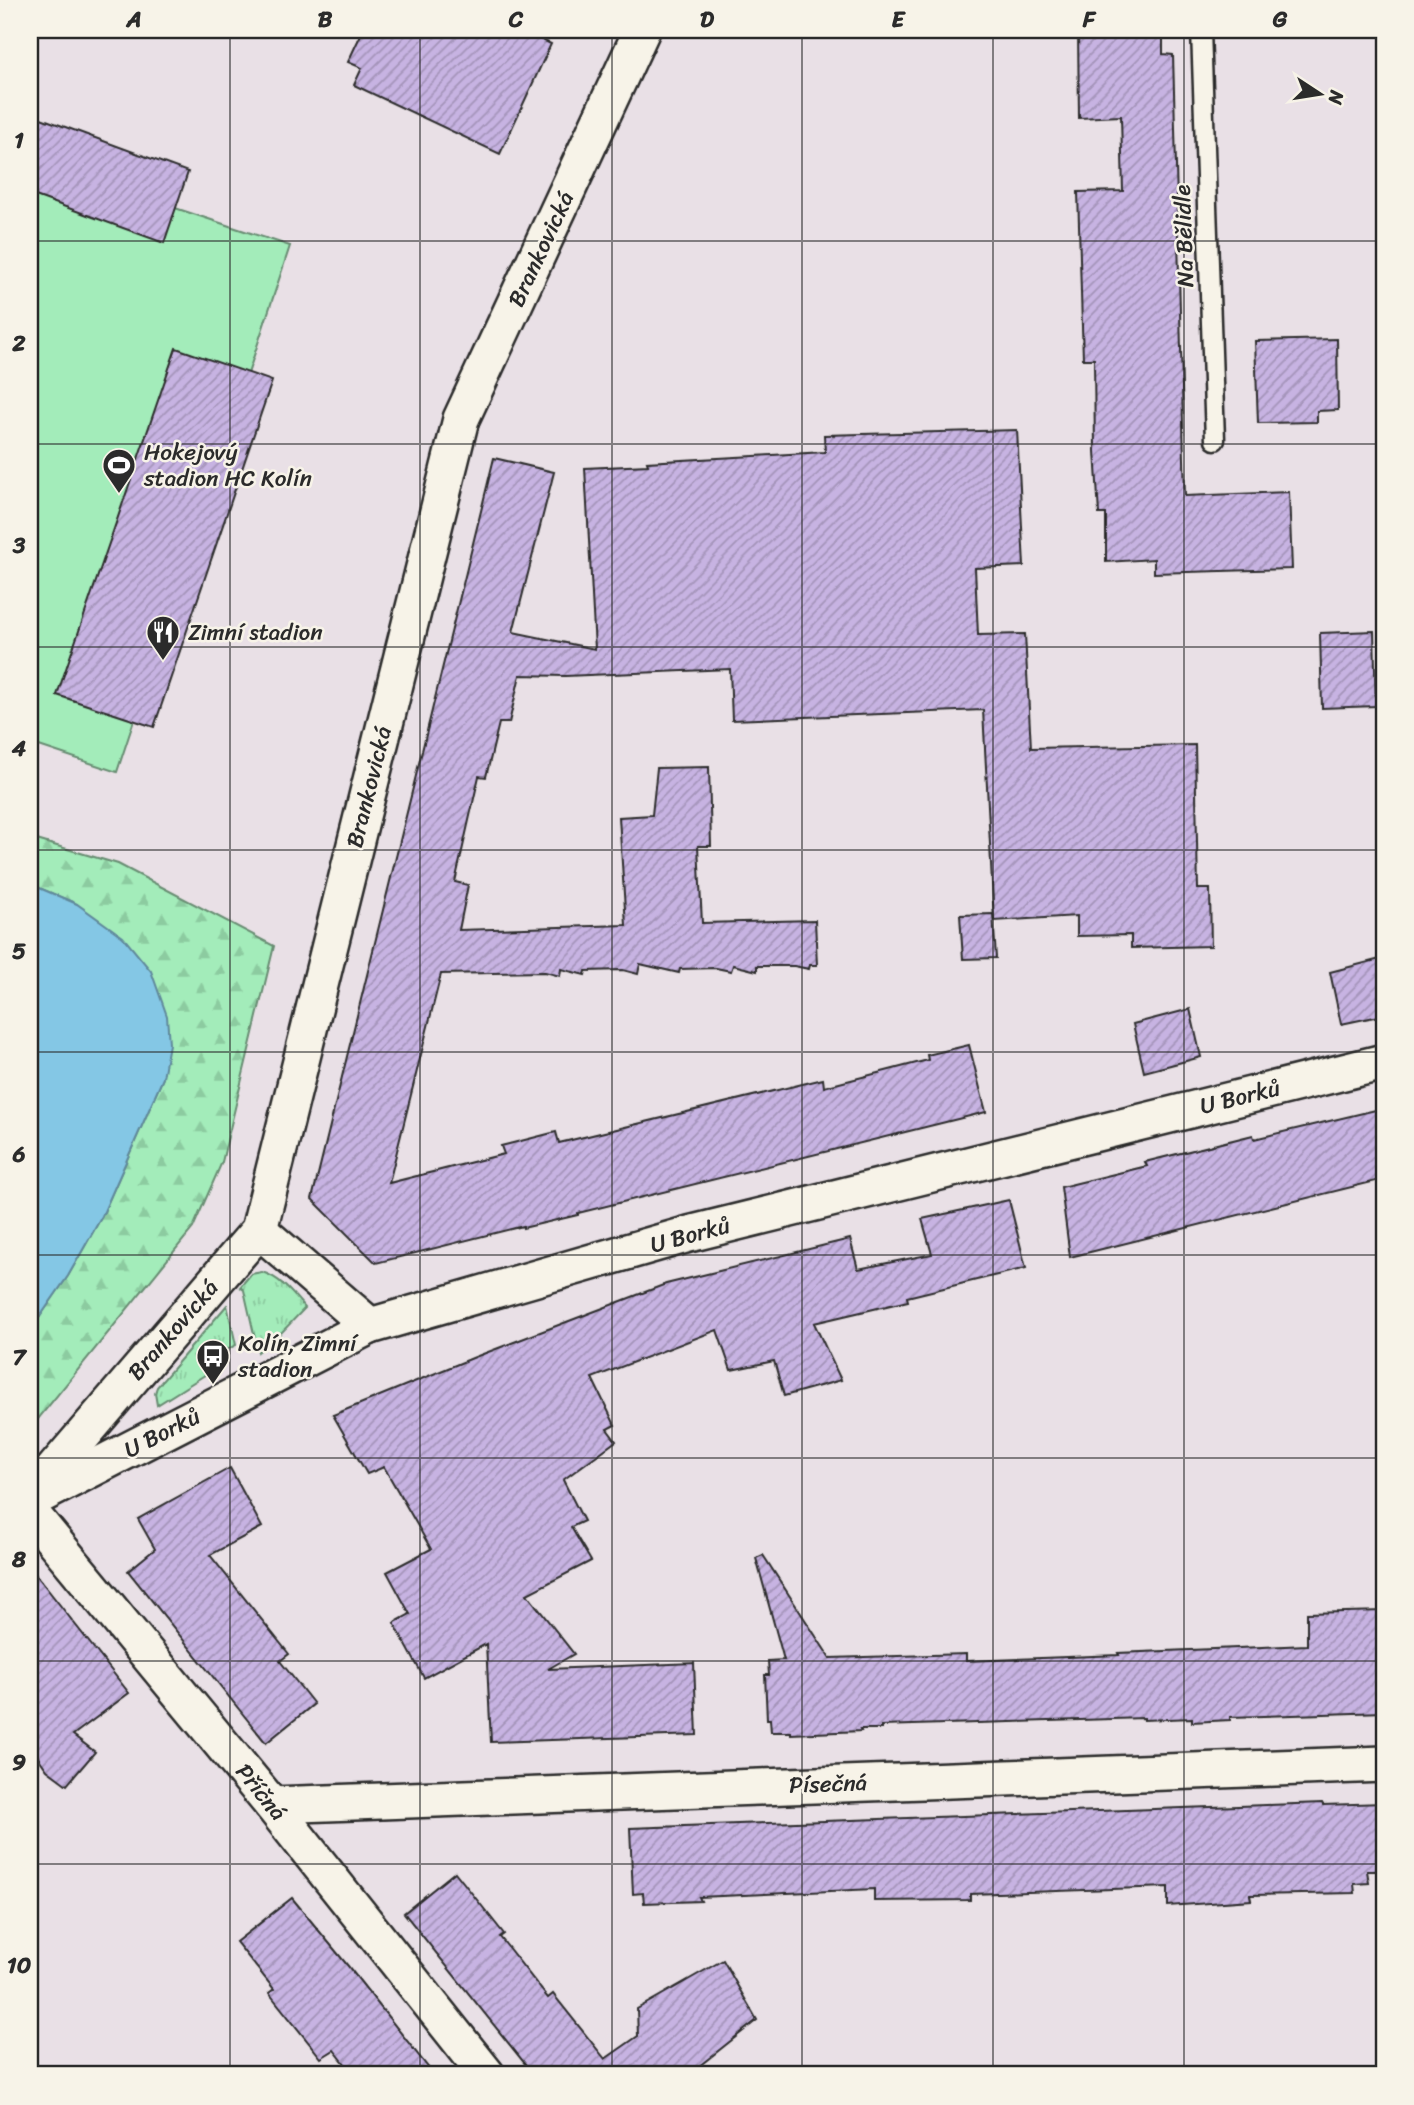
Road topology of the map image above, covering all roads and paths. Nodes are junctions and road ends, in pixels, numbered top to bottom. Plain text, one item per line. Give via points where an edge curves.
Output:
1 (642, 30) edge
2 (1201, 30) edge
3 (1215, 440) dead end
4 (1384, 1062) edge
5 (258, 1230) junction
6 (370, 1326) junction
7 (30, 1499) edge
8 (30, 1512) edge
9 (1384, 1764) edge
10 (272, 1804) junction
11 (487, 2075) edge

1 - 5 street, Brankovická via 461,419
2 - 3 lane, Na Bělidle
4 - 6 street, U Borků via 689,1234
5 - 6 street
5 - 7 street, Brankovická
6 - 7 street, U Borků
8 - 10 street, Příčná
9 - 10 street, Písečná
10 - 11 street, Příčná

